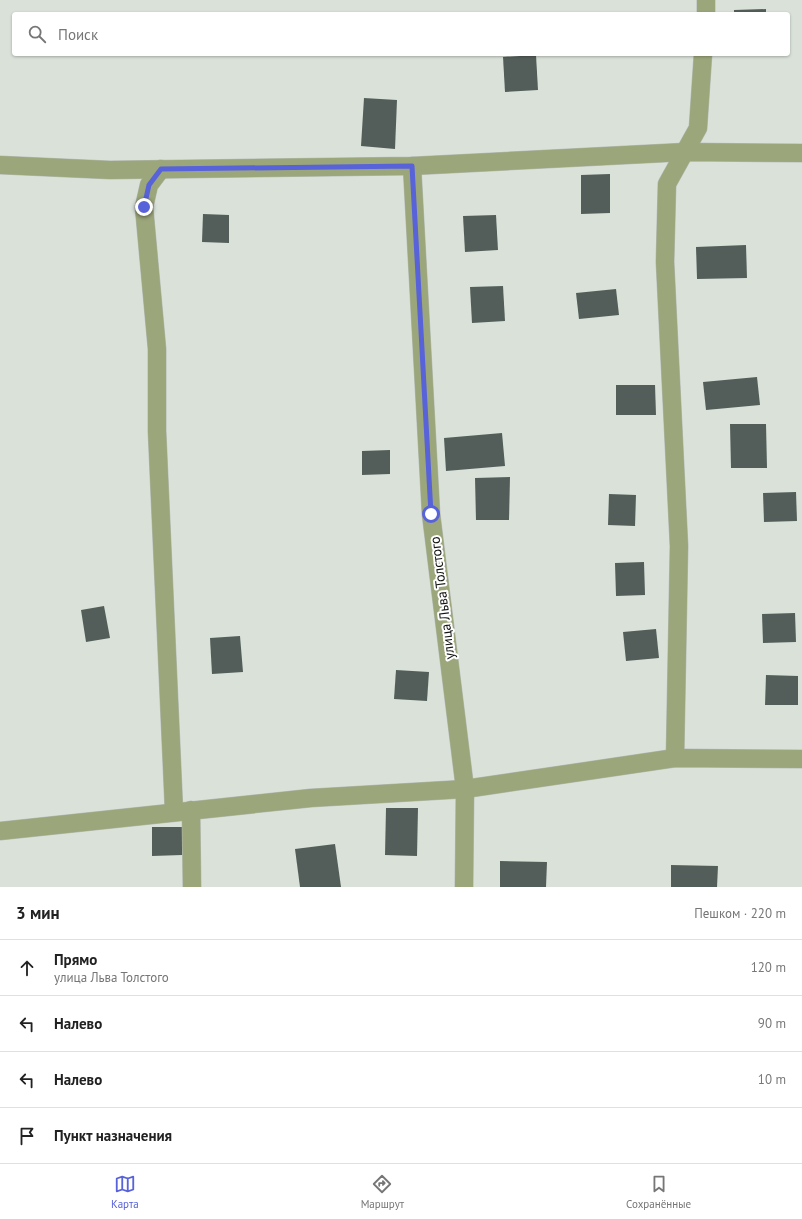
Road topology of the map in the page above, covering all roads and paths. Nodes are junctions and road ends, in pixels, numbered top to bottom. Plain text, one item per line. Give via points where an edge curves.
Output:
1 (706, 0) edge
2 (706, 12) edge
3 (703, 56) edge
4 (685, 152) junction
5 (802, 153) edge
6 (0, 165) edge
7 (412, 166) junction
8 (161, 169) junction
9 (675, 758) junction
10 (802, 758) edge
11 (465, 789) junction
12 (182, 811) junction
13 (0, 831) edge
14 (192, 887) edge
15 (464, 887) edge

1 - 2 street
3 - 4 street via 698,128
4 - 5 street
4 - 7 street
4 - 9 street via 667,184 665,262 679,546
6 - 8 street via 110,170
7 - 8 street
7 - 11 street, улица Льва Толстого via 431,514
8 - 12 street via 149,185 144,207 157,349 157,431
9 - 10 street
9 - 11 street
11 - 12 street via 311,798
11 - 15 street, улица Льва Толстого
12 - 13 street
12 - 14 street

